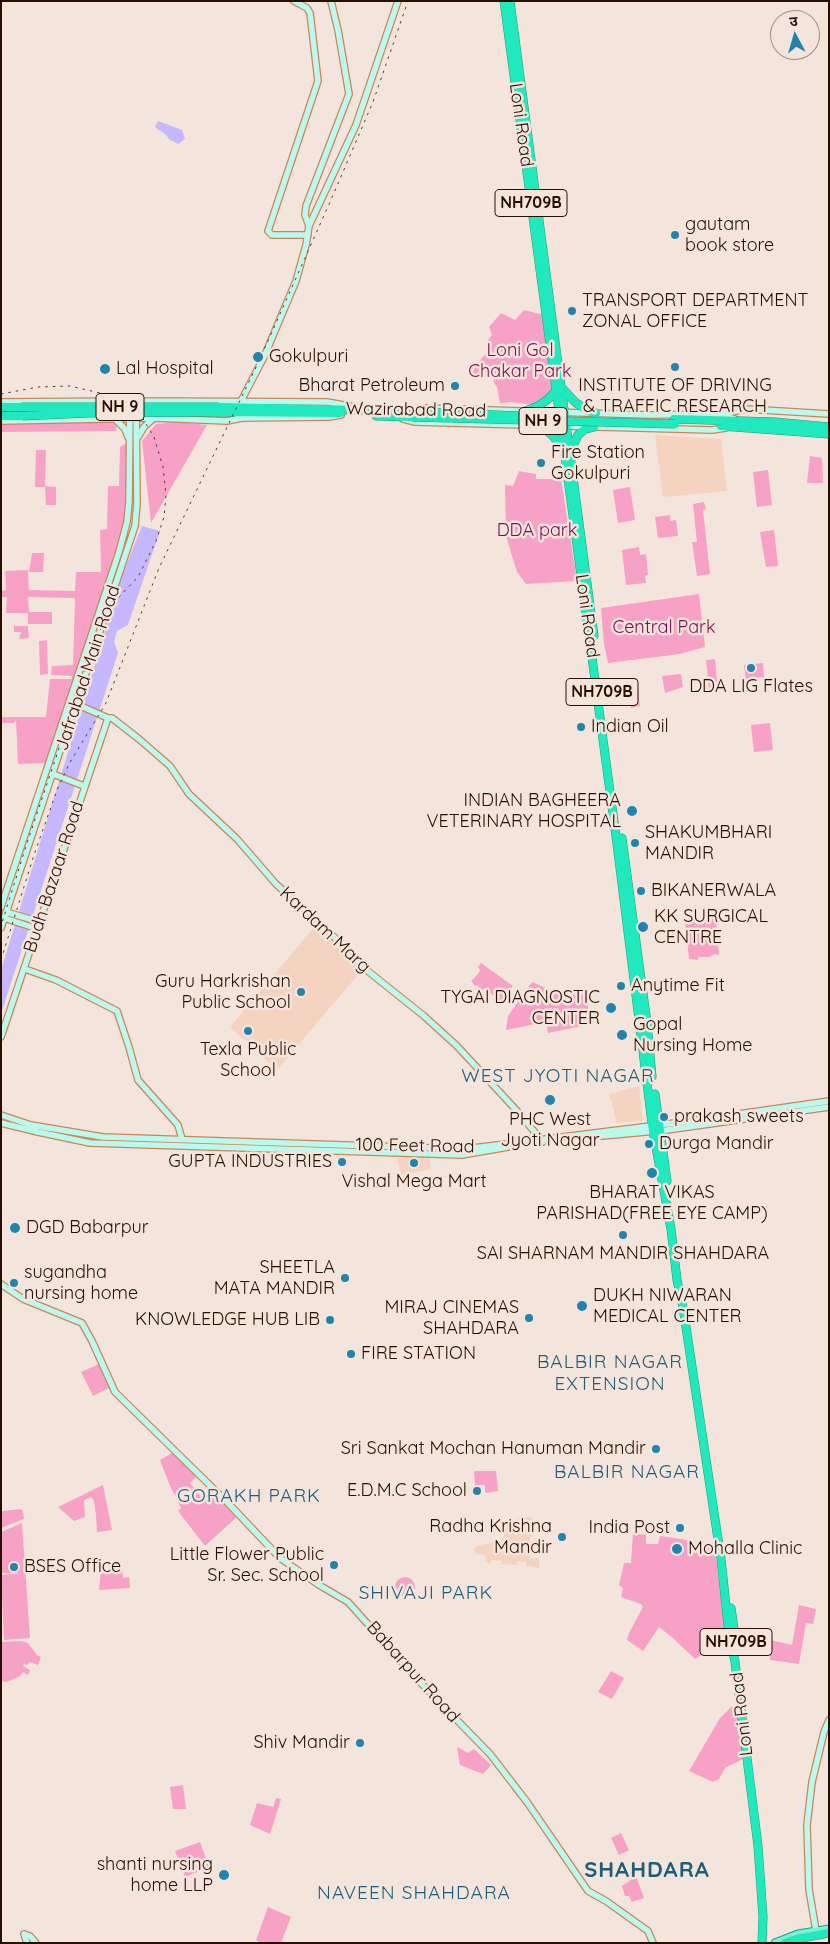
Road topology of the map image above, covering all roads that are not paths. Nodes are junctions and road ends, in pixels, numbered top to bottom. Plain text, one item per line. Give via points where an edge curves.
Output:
1 (294, 1) edge
2 (331, 1) edge
3 (398, 1) edge
4 (504, 1) edge
5 (510, 1) edge
6 (309, 226) junction
7 (304, 235) junction
8 (559, 389) junction
9 (133, 401) junction
10 (1, 402) edge
11 (63, 402) junction
12 (240, 403) junction
13 (1, 407) edge
14 (741, 409) junction
15 (331, 411) junction
16 (379, 411) junction
17 (526, 411) junction
18 (790, 411) junction
19 (426, 412) joint
20 (538, 412) junction
21 (562, 412) junction
22 (345, 413) junction
23 (596, 413) junction
24 (412, 414) junction
25 (829, 414) edge
26 (1, 416) edge
27 (392, 417) junction
28 (154, 418) junction
29 (115, 419) junction
30 (134, 419) junction
31 (62, 420) junction
32 (719, 420) junction
33 (1, 421) edge
34 (743, 423) junction
35 (789, 423) junction
36 (536, 425) junction
37 (564, 426) junction
38 (594, 427) junction
39 (829, 427) edge
40 (829, 434) edge
41 (130, 444) junction
42 (136, 445) junction
43 (568, 453) junction
44 (76, 704) junction
45 (109, 718) junction
46 (53, 774) junction
47 (84, 786) junction
48 (1, 907) edge
49 (5, 915) junction
50 (39, 926) junction
51 (1, 928) edge
52 (25, 969) junction
53 (1, 1037) edge
54 (829, 1101) edge
55 (829, 1107) edge
56 (764, 1113) junction
57 (1, 1115) edge
58 (1, 1122) edge
59 (657, 1127) junction
60 (182, 1139) junction
61 (541, 1141) junction
62 (314, 1147) junction
63 (1, 1284) edge
64 (682, 1293) junction
65 (829, 1720) edge
66 (636, 1922) junction
67 (816, 1931) junction
68 (829, 1931) edge
69 (829, 1938) edge
70 (27, 1943) edge
71 (36, 1943) edge
72 (653, 1943) edge
73 (657, 1943) edge
74 (762, 1943) edge
75 (768, 1943) edge
76 (775, 1943) edge
77 (786, 1943) edge
78 (801, 1943) edge

1 - 7 street via 308,8 310,13 318,81 269,229 270,234
2 - 6 street via 349,94 306,206
3 - 6 street via 356,125
4 - 8 highway, Loni Road / NH709B
5 - 8 highway, Loni Road / NH709B
6 - 7 street
7 - 12 street via 296,281 264,357
8 - 17 highway
8 - 21 highway, Loni Road / NH709B
8 - 23 highway via 588,411
9 - 11 street
9 - 12 street
9 - 30 street, Jafrabad Main Road
10 - 11 street
11 - 31 street via 59,411
12 - 16 street via 327,402
13 - 15 highway, Wazirabad Road / NH 9, bridge
14 - 18 street, Wazirabad Road
14 - 32 street, Wazirabad Road
14 - 34 street
15 - 16 highway, Wazirabad Road / NH 9
15 - 22 highway, Wazirabad Road / NH 9
15 - 26 highway, Wazirabad Road / NH 9, bridge
16 - 24 highway, Wazirabad Road / NH 9
17 - 20 street, Wazirabad Road
17 - 24 street, Wazirabad Road via 425,408
18 - 25 street, Wazirabad Road
18 - 35 street
19 - 24 main road, NH 9
19 - 32 highway, NH 9, bridge
20 - 21 street, Wazirabad Road
20 - 36 street via 546,419
21 - 23 street, Wazirabad Road
21 - 37 highway, Loni Road / NH709B
22 - 27 highway, Wazirabad Road / NH 9
22 - 28 street via 329,417 220,421
23 - 32 street, Wazirabad Road
24 - 27 highway, NH 9
24 - 32 highway, NH 9, bridge
27 - 36 street, Wazirabad Road via 415,422
28 - 30 street
28 - 42 street via 140,432
29 - 30 street
29 - 31 street
29 - 41 street via 126,430
30 - 41 street, Jafrabad Main Road
30 - 42 street, Jafrabad Main Road
31 - 33 street
32 - 34 highway, NH 9
34 - 35 highway, Wazirabad Road / NH 9
34 - 38 street, Wazirabad Road via 712,430
34 - 40 highway, Wazirabad Road / NH 9
35 - 39 highway, Wazirabad Road / NH 9
36 - 37 street, Wazirabad Road
36 - 43 highway via 552,435
37 - 38 street, Wazirabad Road
37 - 43 highway, Loni Road / NH709B
38 - 43 highway via 578,435
41 - 48 street, Jafrabad Main Road via 129,502 120,552
42 - 44 street, Jafrabad Main Road via 134,526
43 - 59 highway, Loni Road / NH709B via 647,1023
44 - 45 street, Kardam Marg
44 - 46 street, Jafrabad Main Road
45 - 47 street, Budh Bazaar Road
45 - 61 street, Kardam Marg via 170,766 189,794 237,839 276,884 369,972 457,1046
46 - 47 street
46 - 49 street, Jafrabad Main Road
47 - 50 street, Budh Bazaar Road
49 - 50 street
49 - 51 street, Jafrabad Main Road
50 - 52 street, Budh Bazaar Road
52 - 53 street, Budh Bazaar Road
52 - 60 street via 56,980 117,1011 138,1080 178,1124
54 - 56 street, 100 Feet Road
55 - 56 street, 100 Feet Road
56 - 59 street, 100 Feet Road
57 - 60 street, 100 Feet Road via 32,1125 103,1137
58 - 62 street, 100 Feet Road via 90,1143
59 - 61 street, 100 Feet Road
59 - 64 highway, Loni Road / NH709B
60 - 62 street, 100 Feet Road
61 - 62 street, 100 Feet Road via 465,1149
63 - 66 street, Babarpur Road via 23,1299 82,1323 115,1392 228,1502 280,1558 348,1602 490,1754 588,1891
64 - 74 highway, Loni Road / NH709B via 736,1662 758,1846
64 - 75 highway, Loni Road / NH709B via 740,1668 761,1845
65 - 67 street via 812,1782 807,1825 809,1889
66 - 72 street, Babarpur Road via 648,1931
66 - 73 street, Babarpur Road via 650,1928
67 - 68 main road
67 - 76 main road
68 - 77 highway
69 - 78 highway
70 - 71 street via 24,1934

